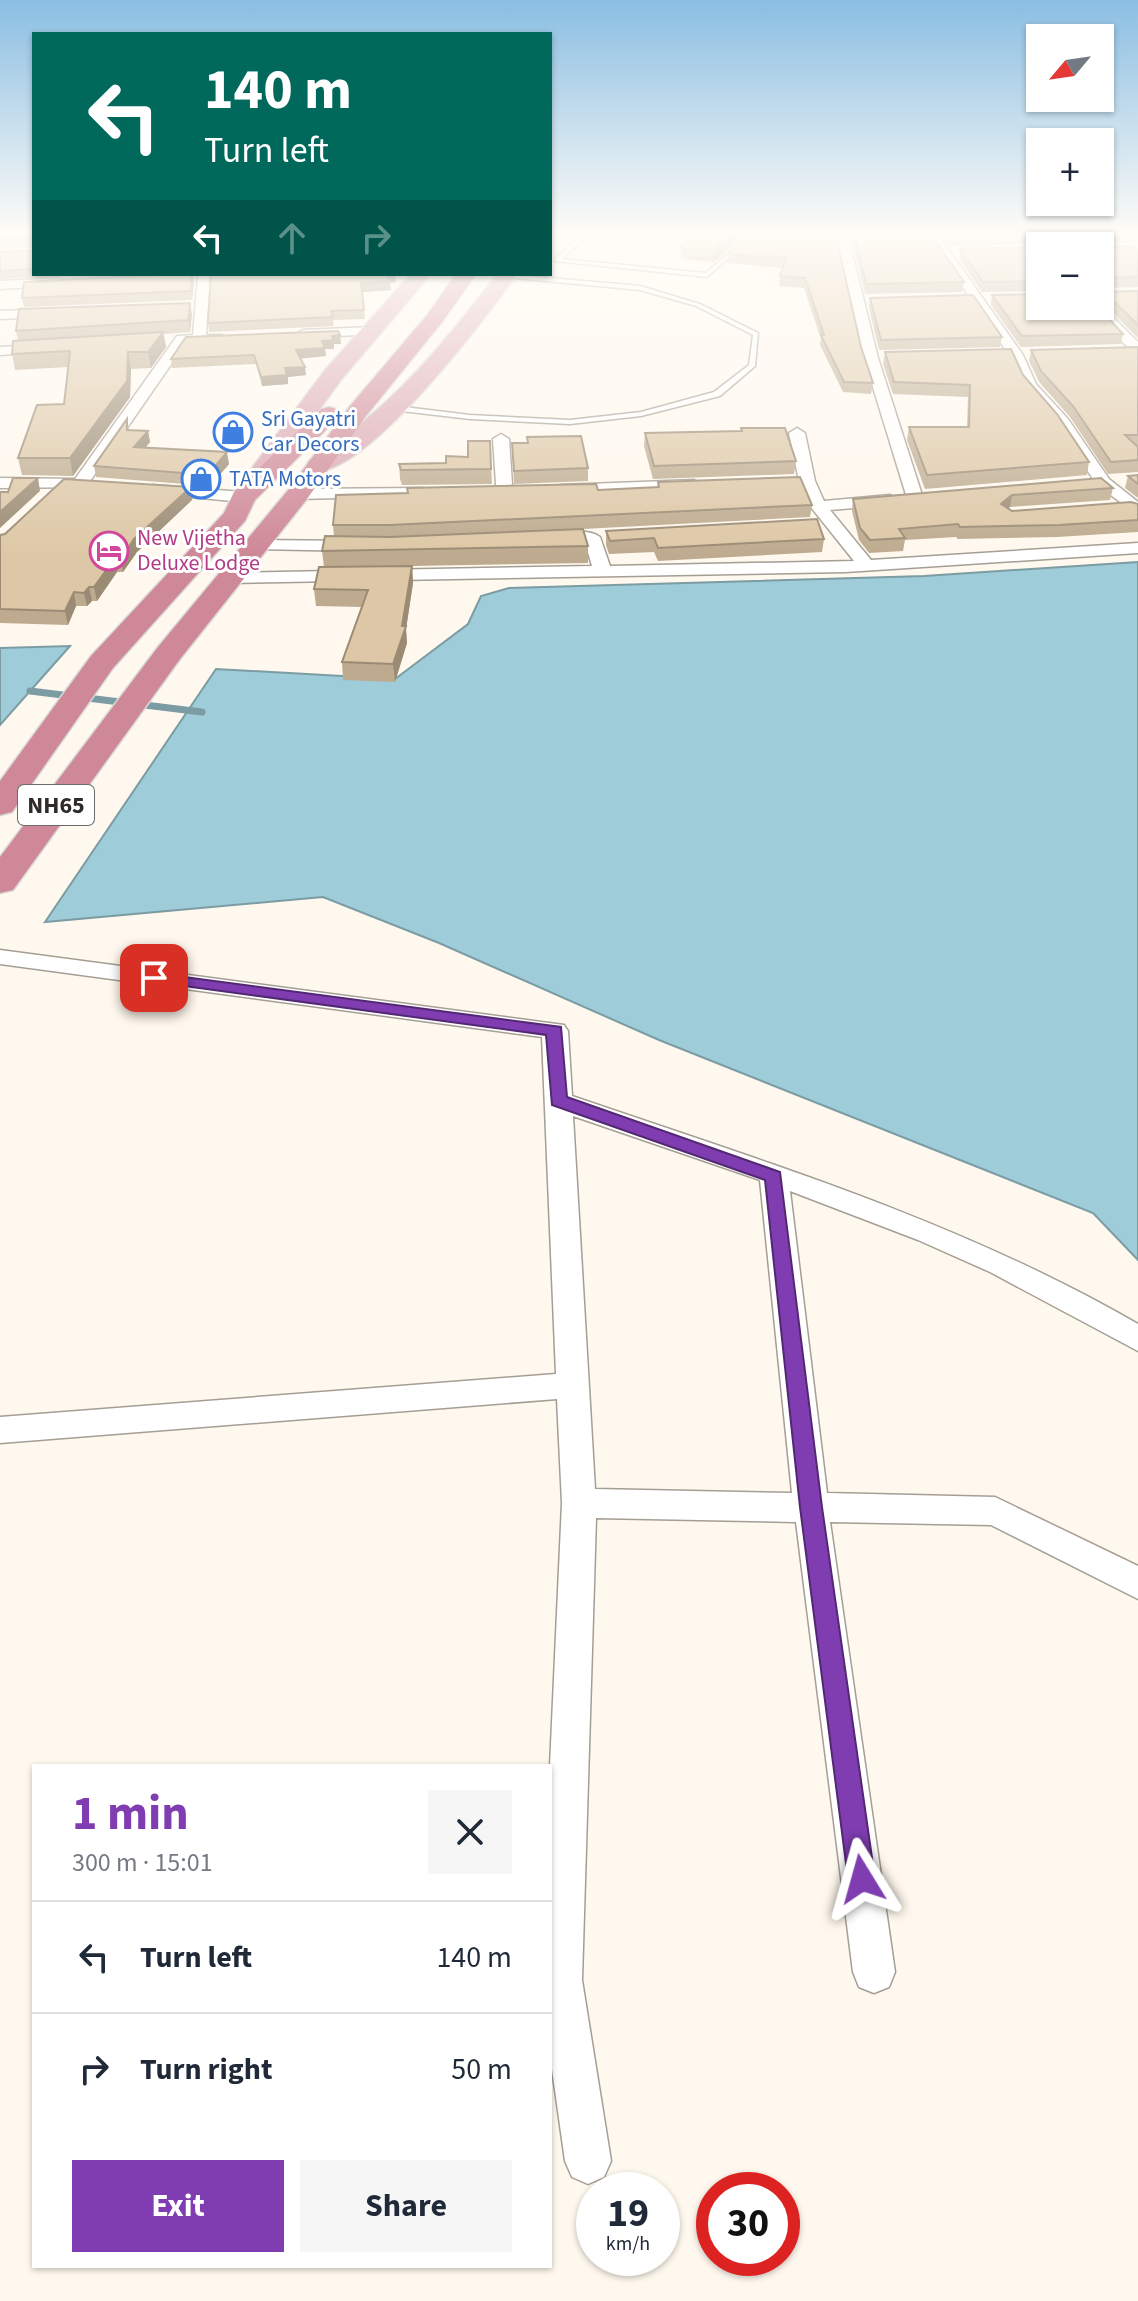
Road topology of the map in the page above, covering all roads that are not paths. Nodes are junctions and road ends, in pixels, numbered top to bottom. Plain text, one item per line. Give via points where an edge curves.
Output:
1 (190, 339) edge
2 (364, 339) edge
3 (391, 339) edge
4 (417, 339) edge
5 (458, 339) edge
6 (755, 339) edge
7 (873, 339) edge
8 (1006, 339) edge
9 (61, 347) edge
10 (0, 351) edge
11 (1138, 351) edge
12 (1123, 352) edge
13 (396, 408) junction
14 (797, 433) dead end
15 (501, 439) dead end
16 (318, 466) junction
17 (1130, 479) edge
18 (1096, 482) junction
19 (0, 483) edge
20 (79, 484) junction
21 (713, 484) edge
22 (139, 488) edge
23 (544, 490) edge
24 (501, 492) edge
25 (438, 493) edge
26 (298, 494) junction
27 (243, 497) junction
28 (42, 502) edge
29 (818, 506) junction
30 (1103, 508) edge
31 (1136, 508) edge
32 (530, 540) edge
33 (254, 545) junction
34 (375, 546) edge
35 (1138, 548) edge
36 (867, 566) junction
37 (603, 573) junction
38 (228, 578) junction
39 (0, 805) edge
40 (0, 882) edge
41 (0, 957) edge
42 (558, 1101) junction
43 (774, 1176) junction
44 (1138, 1339) edge
45 (573, 1385) junction
46 (0, 1430) edge
47 (579, 1503) junction
48 (811, 1507) junction
49 (1138, 1583) edge
50 (874, 1972) dead end
51 (588, 2161) dead end

1 - 20 street via 174,340
2 - 27 main road
3 - 27 highway, NH65 via 316,429
4 - 16 highway, NH65
5 - 13 main road
6 - 13 lane via 752,366 717,394 641,414 570,422
7 - 29 street via 923,498
8 - 18 street via 1030,385 1063,422
9 - 10 street
11 - 12 street
13 - 16 main road via 353,445
14 - 29 street via 799,482
15 - 24 street
16 - 26 highway, NH65
17 - 18 street
18 - 31 street
19 - 20 street
20 - 28 street
21 - 23 street
22 - 27 street
25 - 26 street
26 - 33 highway, NH65
27 - 39 highway, NH65 via 236,515 102,662
29 - 36 street via 825,524
30 - 31 street
32 - 37 street via 599,537
33 - 34 street
33 - 38 highway, NH65
35 - 36 street
36 - 37 street
37 - 38 street
38 - 40 highway, NH65
41 - 42 street via 555,1031
42 - 43 street
42 - 45 street
43 - 44 street via 914,1227 1077,1300
43 - 48 street
45 - 46 street
45 - 47 street
47 - 48 street
47 - 51 street via 561,1980
48 - 49 street via 995,1511
48 - 50 street

